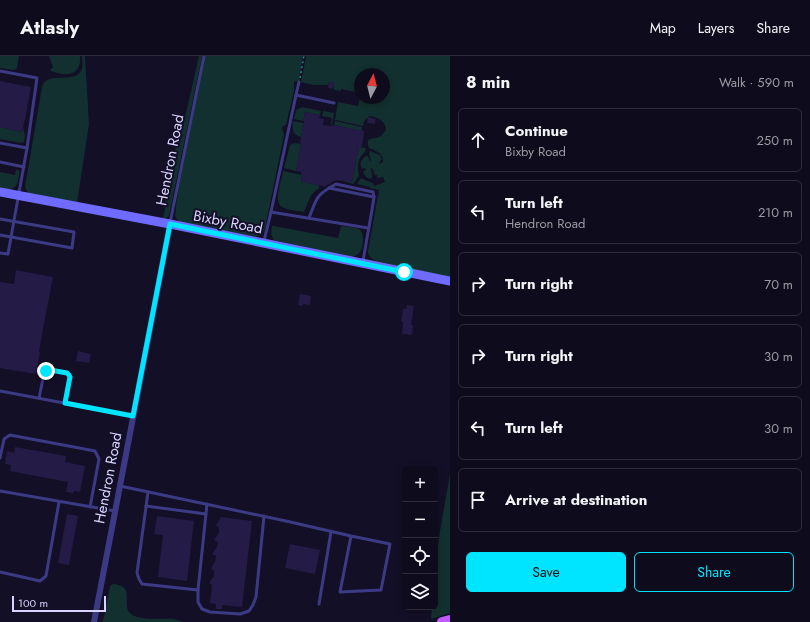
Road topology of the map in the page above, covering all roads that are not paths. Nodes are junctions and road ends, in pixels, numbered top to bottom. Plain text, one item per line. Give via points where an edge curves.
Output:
1 (204, 56) edge
2 (0, 71) edge
3 (299, 82) road end
4 (296, 95) junction
5 (334, 103) dead end
6 (0, 143) edge
7 (27, 148) junction
8 (0, 162) edge
9 (24, 167) junction
10 (0, 192) edge
11 (19, 195) junction
12 (271, 212) junction
13 (0, 218) edge
14 (309, 218) junction
15 (14, 222) junction
16 (170, 224) junction
17 (368, 228) junction
18 (0, 235) edge
19 (11, 237) junction
20 (264, 243) junction
21 (0, 253) edge
22 (362, 263) junction
23 (450, 281) edge
24 (0, 391) edge
25 (39, 398) junction
26 (65, 403) junction
27 (133, 416) junction
28 (0, 458) edge
29 (120, 486) junction
30 (0, 491) edge
31 (148, 492) junction
32 (59, 502) junction
33 (207, 504) junction
34 (146, 506) junction
35 (90, 507) junction
36 (115, 511) junction
37 (206, 514) junction
38 (264, 516) junction
39 (331, 532) junction
40 (351, 536) junction
41 (0, 572) edge
42 (198, 590) junction
43 (319, 604) dead end
44 (450, 620) edge
45 (94, 622) edge
46 (442, 622) edge

1 - 16 lane, Hendron Road
2 - 7 lane via 37,78
3 - 4 lane
4 - 5 lane
4 - 12 lane
6 - 7 lane
7 - 9 lane
8 - 9 lane
9 - 11 lane
10 - 11 street, Bixby Road
11 - 15 lane
11 - 16 street, Bixby Road
12 - 14 lane
12 - 20 lane
13 - 15 lane
14 - 17 lane
14 - 17 lane via 316,199 323,191 336,184 373,192
15 - 19 lane
15 - 19 lane via 74,232 72,248
16 - 20 street, Bixby Road
16 - 27 street, Hendron Road
17 - 22 lane
18 - 19 lane
19 - 21 lane via 8,254
20 - 22 street, Bixby Road
22 - 23 street, Bixby Road
24 - 25 lane
25 - 26 lane
25 - 26 lane via 46,371 67,373 70,377
26 - 27 lane
27 - 29 street, Hendron Road
28 - 35 lane via 4,439 10,435 95,451 99,459
29 - 31 lane
29 - 36 street, Hendron Road
30 - 32 lane
31 - 33 lane
31 - 34 lane
32 - 35 lane
32 - 41 lane via 46,576 40,581
33 - 37 lane
33 - 38 lane
34 - 37 lane
34 - 42 lane via 137,573 142,584
35 - 36 lane
36 - 45 street, Hendron Road
37 - 42 lane
38 - 39 lane
38 - 42 lane via 256,597 249,611 240,614 202,609 198,602
39 - 40 lane
39 - 43 lane
40 - 40 lane via 390,544 381,590 340,592
44 - 46 main road

